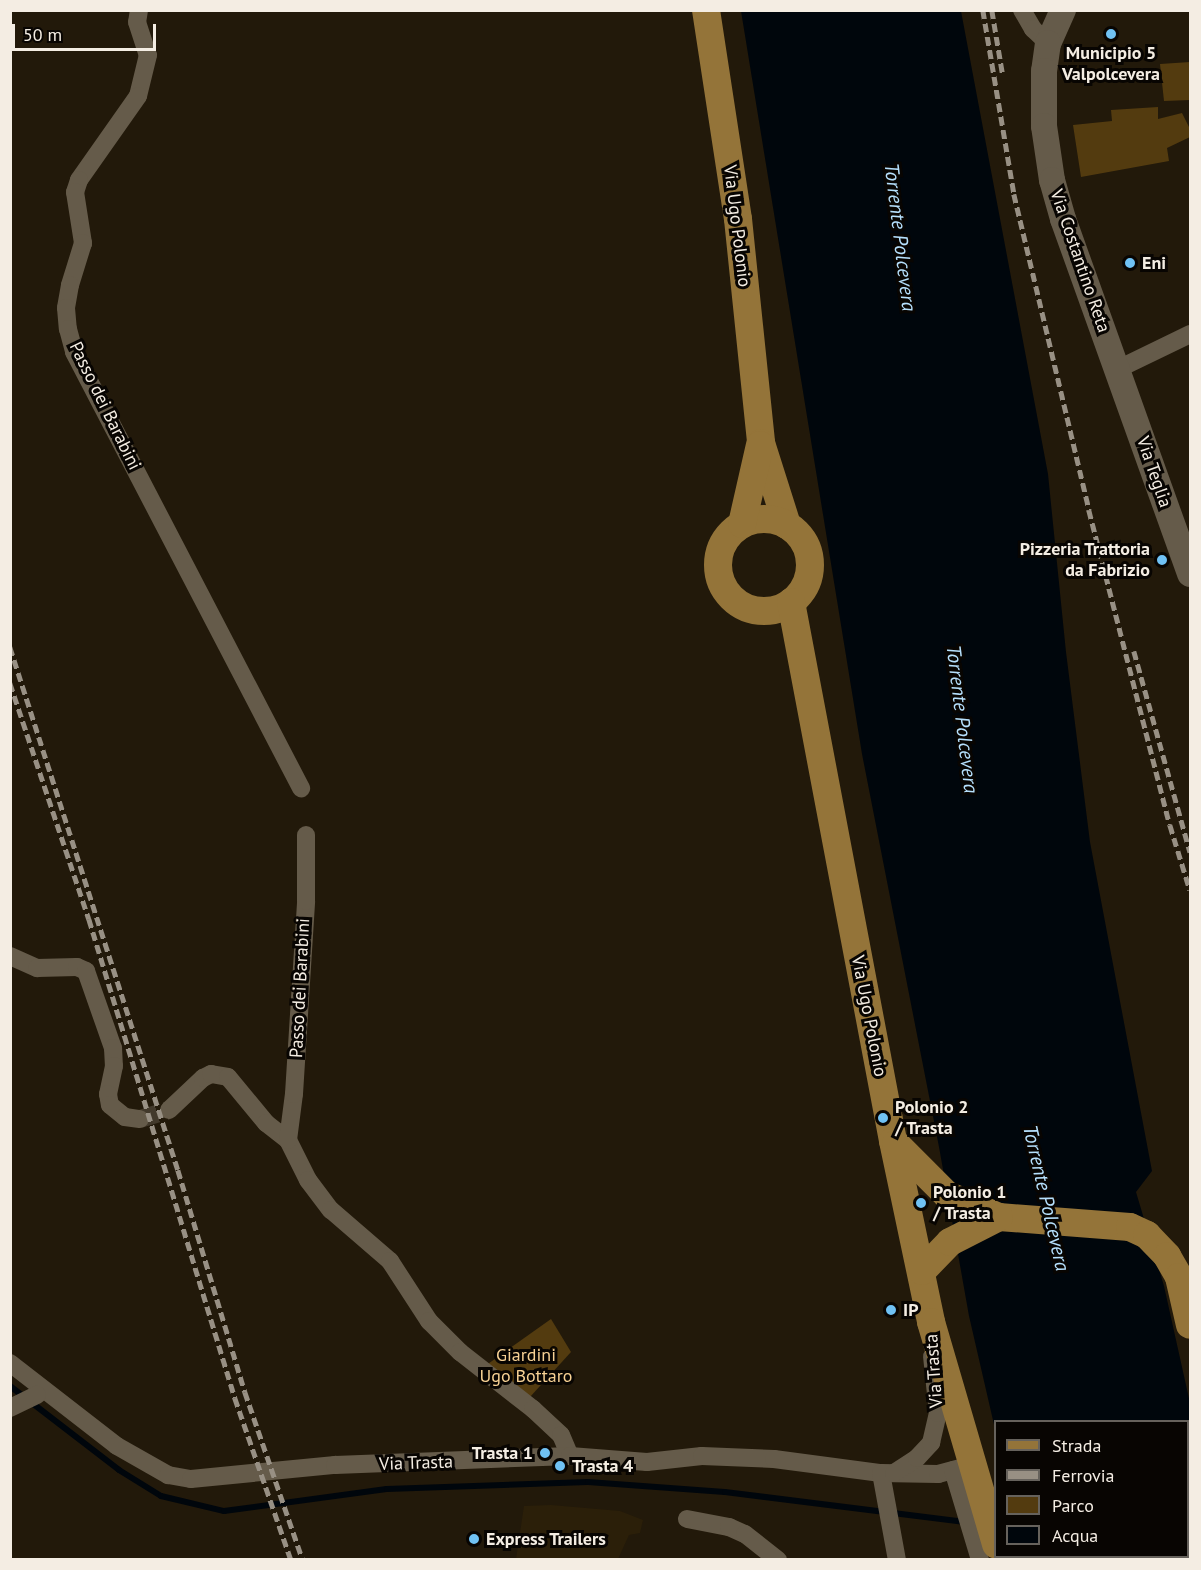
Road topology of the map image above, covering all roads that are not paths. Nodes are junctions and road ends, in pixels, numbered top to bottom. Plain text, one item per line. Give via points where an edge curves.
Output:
1 (139, 10) edge
2 (706, 10) edge
3 (1022, 10) edge
4 (1063, 10) edge
5 (1048, 43) junction
6 (1191, 334) edge
7 (1118, 369) junction
8 (760, 442) junction
9 (742, 524) junction
10 (787, 525) junction
11 (1191, 574) edge
12 (791, 602) junction
13 (763, 611) junction
14 (802, 659) junction
15 (301, 788) dead end
16 (306, 835) dead end
17 (10, 956) edge
18 (169, 1110) tunnel mouth
19 (140, 1119) tunnel mouth
20 (288, 1140) junction
21 (893, 1140) junction
22 (999, 1217) junction
23 (927, 1265) junction
24 (931, 1322) junction
25 (1191, 1325) edge
26 (10, 1362) edge
27 (37, 1395) dead end
28 (10, 1408) edge
29 (570, 1456) junction
30 (964, 1476) junction
31 (886, 1477) junction
32 (687, 1519) dead end
33 (896, 1552) edge
34 (990, 1554) edge
35 (778, 1560) edge

1 - 15 street, Passo dei Barabini via 137,22 148,56 138,96 79,180 75,192 83,243 70,285 68,329 74,352
2 - 8 main road, Via Ugo Polonio via 738,219
3 - 5 street via 1033,30
4 - 5 main road, Via Costantino Reta
5 - 7 main road, Via Costantino Reta via 1044,126 1052,180
6 - 7 street
7 - 11 main road, Via Teglia
8 - 9 main road, Via Ugo Polonio
8 - 10 main road, Via Ugo Polonio
9 - 10 main road via 773,519
9 - 13 main road via 722,545 719,575 734,601
10 - 12 main road, Via Ugo Polonio via 803,541 810,562 802,591
12 - 13 main road
12 - 14 main road, Via Ugo Polonio
13 - 14 main road, Via Ugo Polonio
14 - 21 main road, Via Ugo Polonio
16 - 20 street, Passo dei Barabini via 306,901
17 - 19 street via 37,968 77,966 86,971 113,1048 110,1105 125,1118
18 - 20 street via 203,1078 222,1074 266,1123
20 - 29 street via 308,1180 344,1223 390,1262 429,1321 460,1352 533,1408 561,1435
21 - 22 main road via 923,1175 947,1195
21 - 23 main road, Via Ugo Polonio
22 - 23 main road via 950,1242
22 - 25 main road via 1130,1227 1147,1235 1167,1256 1179,1277
23 - 24 main road, Via Ugo Polonio
24 - 30 main road, Via Ugo Polonio
24 - 31 street, Via Trasta via 938,1413 931,1443 917,1458
26 - 29 street, Via Trasta via 117,1446 168,1475 191,1479 335,1465
27 - 28 street
29 - 31 street, Via Trasta via 647,1462 702,1456 774,1459
30 - 31 street, Via Trasta
30 - 34 main road, Via Ugo Polonio
31 - 33 street
32 - 35 street via 745,1534

